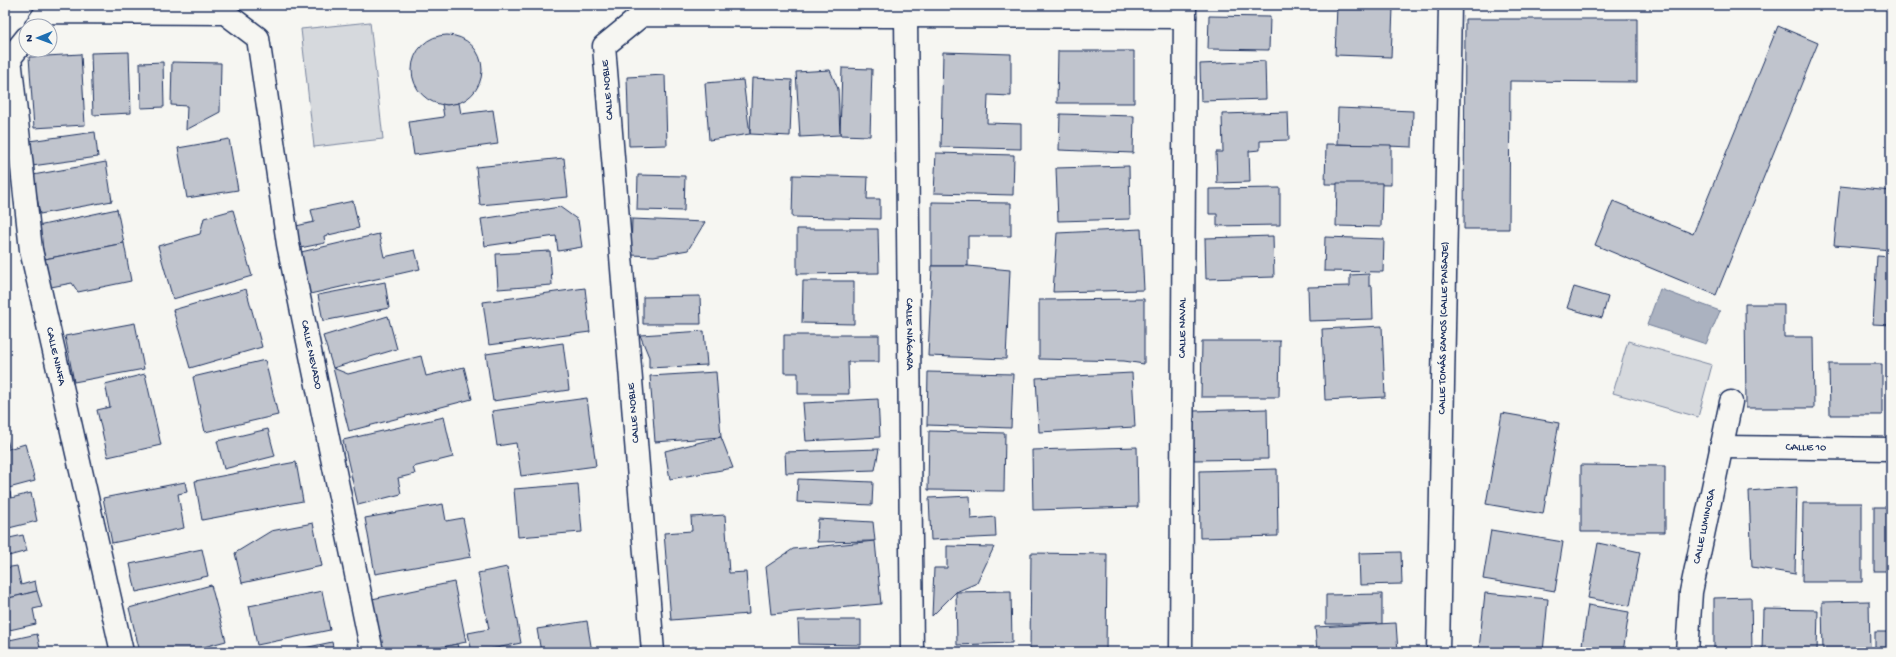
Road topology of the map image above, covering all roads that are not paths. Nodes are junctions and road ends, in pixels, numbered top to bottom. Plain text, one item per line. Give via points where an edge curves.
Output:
1 (1450, 5) edge
2 (1185, 11) edge
3 (906, 16) junction
4 (42, 18) edge
5 (18, 48) edge
6 (1731, 402) dead end
7 (1721, 447) junction
8 (1891, 449) edge
9 (122, 652) edge
10 (372, 652) edge
11 (653, 652) edge
12 (912, 652) edge
13 (1181, 652) edge
14 (1438, 652) edge
15 (1687, 652) edge

1 - 14 street, CALLE TOMÁS RAMOS (CALLE PAISAJE)
2 - 3 street, CALLE NOBLE
2 - 13 street, CALLE NAVAL
3 - 11 street, CALLE NOBLE via 642,15 604,46
3 - 12 street, CALLE NIÁGARA
4 - 10 street, CALLE NEVADO via 46,12 225,13 258,38 288,244
5 - 9 street, CALLE NINFA via 10,58 31,250
6 - 7 street, CALLE LUMINOSA
7 - 8 street, CALLE 10
7 - 15 street, CALLE LUMINOSA via 1691,592

